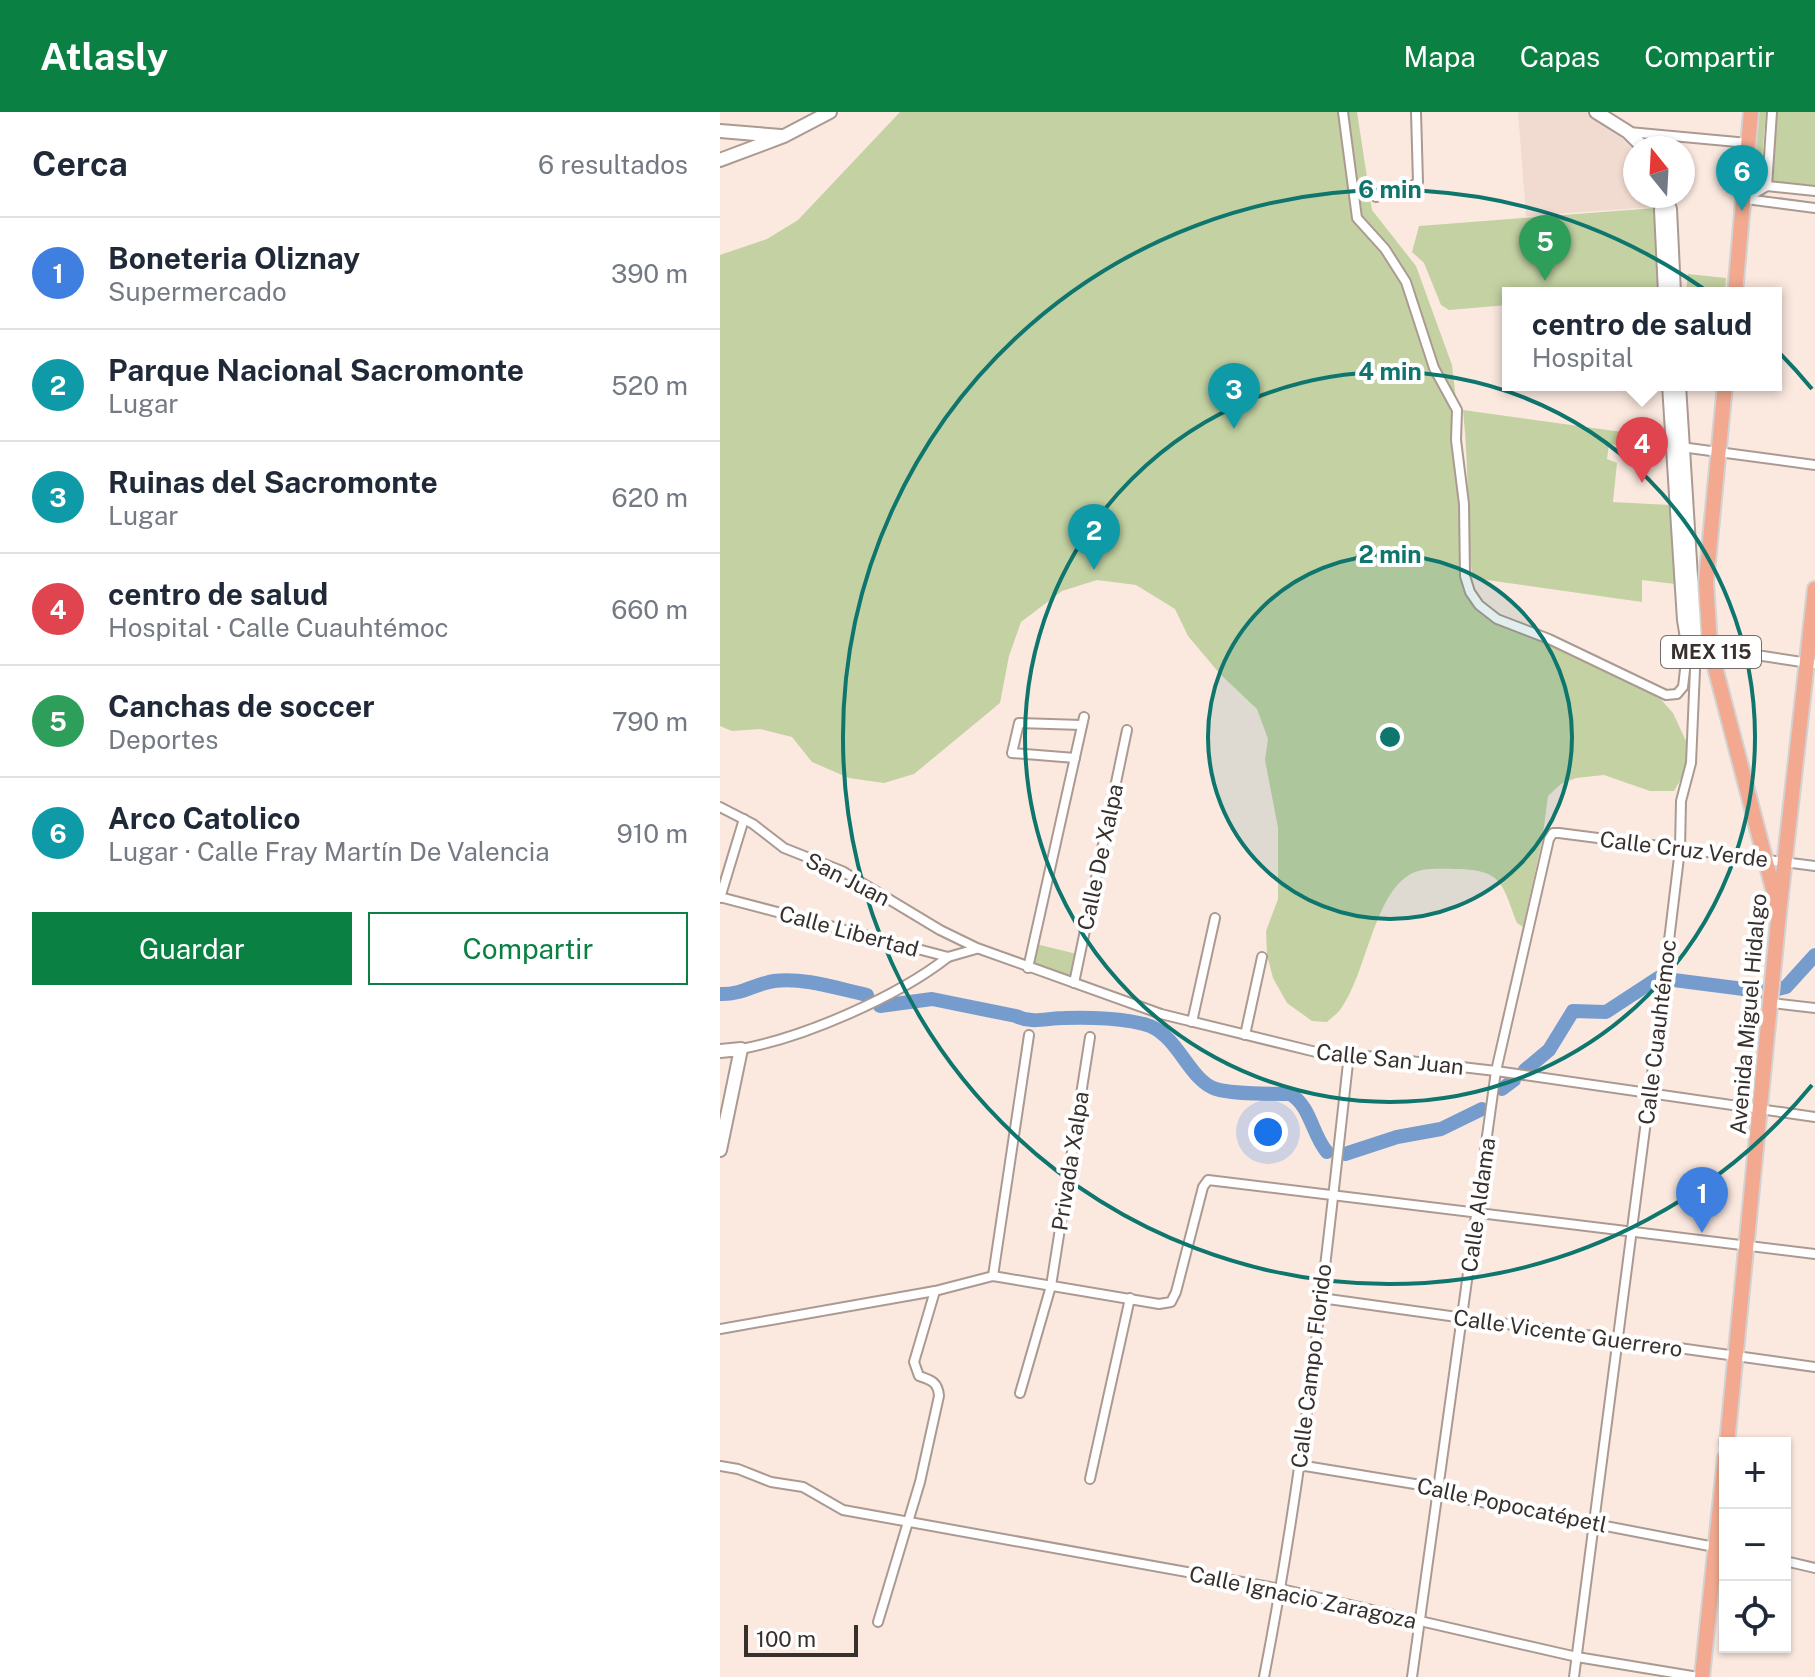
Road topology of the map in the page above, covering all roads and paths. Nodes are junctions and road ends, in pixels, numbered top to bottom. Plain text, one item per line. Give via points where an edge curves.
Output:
1 (830, 112) edge
2 (1343, 112) edge
3 (1416, 112) edge
4 (1596, 112) edge
5 (1751, 112) edge
6 (1772, 112) edge
7 (720, 131) edge
8 (1628, 132) junction
9 (784, 136) junction
10 (1632, 136) edge
11 (1748, 143) junction
12 (720, 160) edge
13 (1767, 186) junction
14 (1815, 191) edge
15 (1376, 197) dead end
16 (1745, 199) junction
17 (1670, 208) edge
18 (1815, 208) edge
19 (1670, 287) edge
20 (1736, 287) edge
21 (1670, 391) edge
22 (1679, 391) edge
23 (1724, 391) edge
24 (1677, 447) junction
25 (1718, 452) junction
26 (1815, 465) edge
27 (1815, 589) edge
28 (1698, 646) junction
29 (1811, 663) edge
30 (1127, 730) dead end
31 (1075, 758) junction
32 (720, 807) edge
33 (744, 819) junction
34 (1553, 833) joint
35 (1680, 849) junction
36 (1763, 858) junction
37 (1785, 861) junction
38 (1815, 866) edge
39 (720, 898) edge
40 (1779, 912) junction
41 (1215, 918) dead end
42 (977, 948) junction
43 (948, 957) junction
44 (1262, 957) dead end
45 (1028, 968) junction
46 (1074, 983) junction
47 (1773, 994) junction
48 (1815, 1008) edge
49 (1192, 1022) junction
50 (1029, 1035) dead end
51 (1245, 1035) junction
52 (1090, 1037) dead end
53 (741, 1049) junction
54 (720, 1051) edge
55 (1349, 1054) junction
56 (1496, 1071) junction
57 (1650, 1095) junction
58 (1761, 1109) junction
59 (1815, 1117) edge
60 (720, 1150) edge
61 (1333, 1197) junction
62 (1475, 1214) junction
63 (1631, 1232) junction
64 (1747, 1247) junction
65 (1815, 1254) edge
66 (993, 1276) junction
67 (1051, 1286) junction
68 (935, 1291) junction
69 (1130, 1298) junction
70 (1321, 1298) junction
71 (1463, 1319) junction
72 (720, 1329) edge
73 (1618, 1339) junction
74 (1735, 1356) junction
75 (1815, 1367) edge
76 (1020, 1393) dead end
77 (1728, 1437) edge
78 (1299, 1465) junction
79 (720, 1466) edge
80 (1090, 1479) dead end
81 (1439, 1488) junction
82 (907, 1521) junction
83 (1595, 1522) junction
84 (1719, 1548) edge
85 (1719, 1554) edge
86 (1791, 1562) edge
87 (1815, 1568) edge
88 (1281, 1589) junction
89 (878, 1622) dead end
90 (1420, 1622) junction
91 (1577, 1657) junction
92 (1264, 1677) edge
93 (1412, 1677) edge
94 (1574, 1677) edge
95 (1700, 1677) edge

1 - 9 main road
2 - 28 street, Calle Cuauhtémoc via 1357,218 1406,282 1434,368 1457,410 1470,592 1497,619 1666,695 1683,687
3 - 15 street via 1418,182
4 - 8 main road
5 - 11 main road
6 - 13 street
7 - 9 main road
8 - 10 main road
8 - 11 street
9 - 12 main road
11 - 16 main road
13 - 14 street
13 - 16 street
16 - 18 street
16 - 20 main road
17 - 19 main road
21 - 24 main road, Calle Cuauhtémoc
22 - 24 main road, Calle Cuauhtémoc
23 - 25 main road, MEX 115
24 - 25 street
24 - 28 main road, Calle Cuauhtémoc
25 - 26 street
25 - 28 main road, MEX 115
27 - 29 main road, Avenida Miguel Hidalgo / MEX 115
28 - 29 street
28 - 35 street, Calle Cuauhtémoc
28 - 36 main road, MEX 115
29 - 37 main road, Avenida Miguel Hidalgo / MEX 115
30 - 46 street, Calle De Xalpa
31 - 31 street via 1083,721 1019,723 1012,753
31 - 45 street
32 - 33 street, San Juan
33 - 39 street
33 - 42 street, San Juan via 784,848 842,871
34 - 35 street, Calle Cruz Verde
34 - 56 street, Calle Aldama
35 - 36 street, Calle Cruz Verde
35 - 57 street, Calle Cuauhtémoc
36 - 37 street, Calle Cruz Verde
36 - 40 main road, MEX 115
37 - 38 street, Calle Cruz Verde
37 - 40 main road, Avenida Miguel Hidalgo / MEX 115
39 - 43 street, Calle Libertad
40 - 47 main road, Avenida Miguel Hidalgo / MEX 115
41 - 49 street
42 - 43 street, Calle Libertad
42 - 45 street, Calle San Juan
43 - 53 street via 912,982 835,1018
44 - 51 street
45 - 46 street, Calle San Juan
46 - 49 street, Calle San Juan
47 - 48 street
47 - 58 main road, Avenida Miguel Hidalgo / MEX 115
49 - 51 street, Calle San Juan
50 - 66 street
51 - 55 street, Calle San Juan
52 - 67 street, Privada Xalpa
53 - 54 main road
53 - 60 main road
55 - 56 street, Calle San Juan
55 - 61 street, Calle Campo Florido
56 - 57 street, Calle San Juan
56 - 62 street, Calle Aldama
57 - 58 street, Calle San Juan
57 - 63 street, Calle Cuauhtémoc
58 - 59 street, Calle San Juan
58 - 64 main road, Avenida Miguel Hidalgo / MEX 115
61 - 62 street
61 - 69 street via 1206,1180 1171,1302
61 - 70 street, Calle Campo Florido
62 - 63 street
62 - 71 street, Calle Aldama
63 - 64 street
63 - 73 street, Calle Cuauhtémoc
64 - 65 street
64 - 74 main road, Avenida Miguel Hidalgo / MEX 115
66 - 67 street
66 - 68 street
67 - 69 street
67 - 76 street, Privada Xalpa
68 - 72 street
68 - 82 street via 914,1362 919,1376 939,1387 939,1396
69 - 80 street
70 - 71 street, Calle Vicente Guerrero
70 - 78 street, Calle Campo Florido
71 - 73 street, Calle Vicente Guerrero
71 - 81 street, Calle Aldama
73 - 74 street, Calle Vicente Guerrero
73 - 83 street, Calle Cuauhtémoc
74 - 75 street, Calle Vicente Guerrero
74 - 77 main road, Avenida Miguel Hidalgo / MEX 115
78 - 81 street, Calle Popocatépetl
78 - 88 street, Calle Campo Florido
79 - 82 street, Calle Ignacio Zaragoza via 803,1487 843,1510
81 - 83 street, Calle Popocatépetl via 1450,1496
81 - 90 street, Calle Aldama
82 - 88 street, Calle Ignacio Zaragoza
82 - 89 street
83 - 84 street, Calle Popocatépetl
83 - 91 street, Calle Cuauhtémoc
85 - 95 main road
86 - 87 street
88 - 90 street, Calle Ignacio Zaragoza
88 - 92 street, Calle Campo Florido
90 - 91 street, Calle Ignacio Zaragoza
90 - 93 street, Calle Aldama
91 - 94 street, Calle Cuauhtémoc
91 - 95 street, Calle Ignacio Zaragoza

